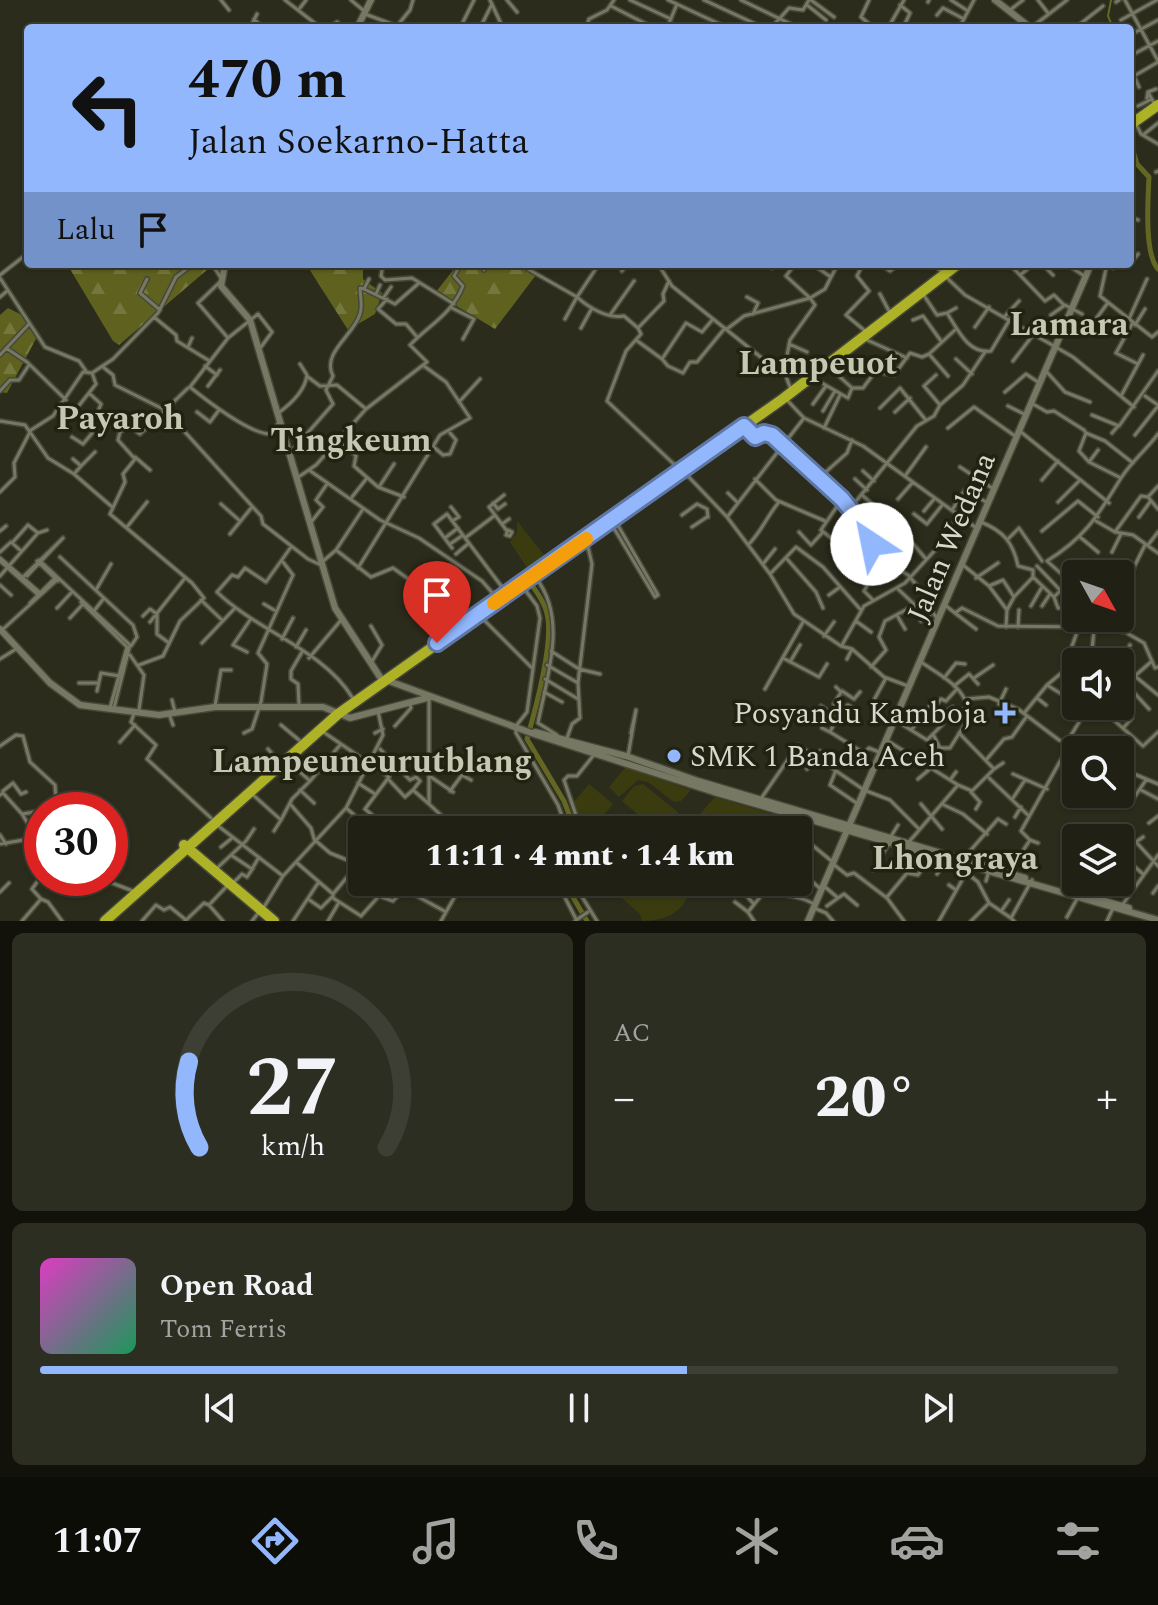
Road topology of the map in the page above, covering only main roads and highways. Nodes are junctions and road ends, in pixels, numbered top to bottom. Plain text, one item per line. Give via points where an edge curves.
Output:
1 (371, 0) edge
2 (995, 0) edge
3 (360, 24) edge
4 (1025, 24) edge
5 (1154, 104) edge
6 (1134, 128) edge
7 (224, 268) edge
8 (942, 268) edge
9 (1089, 268) edge
10 (863, 333) junction
11 (787, 392) junction
12 (680, 470) junction
13 (582, 540) junction
14 (0, 630) edge
15 (417, 655) junction
16 (386, 680) junction
17 (430, 697) junction
18 (336, 712) junction
19 (534, 732) junction
20 (605, 753) junction
21 (282, 759) junction
22 (654, 769) junction
23 (738, 796) junction
24 (782, 809) junction
25 (854, 815) junction
26 (213, 820) junction
27 (838, 826) junction
28 (849, 829) junction
29 (865, 834) junction
30 (890, 840) junction
31 (844, 842) junction
32 (183, 847) junction
33 (840, 851) junction
34 (932, 854) junction
35 (948, 858) junction
36 (990, 870) junction
37 (1032, 882) junction
38 (230, 886) junction
39 (1062, 890) edge
40 (134, 892) junction
41 (1082, 896) joint
42 (257, 915) edge
43 (1158, 918) edge
44 (113, 919) edge
45 (98, 921) edge
46 (271, 921) edge
47 (808, 921) edge

1 - 3 main road
2 - 4 main road
5 - 6 highway
7 - 16 main road via 222,289 250,320 342,619
8 - 10 highway
8 - 10 highway via 921,292
9 - 25 main road, Jalan Wedana
10 - 11 highway
10 - 11 highway
11 - 12 highway
12 - 13 highway
12 - 13 highway
13 - 15 highway
13 - 15 highway via 497,594
14 - 18 main road via 73,701 137,712 299,706
15 - 16 highway
16 - 17 main road
16 - 18 highway
16 - 18 highway via 352,697
17 - 18 main road via 350,718
17 - 19 main road
18 - 21 highway
18 - 21 highway
19 - 20 main road
19 - 20 main road
20 - 22 main road
20 - 22 main road
21 - 26 highway
21 - 26 highway
22 - 23 main road
23 - 24 main road
23 - 24 main road
24 - 27 main road
24 - 27 main road
25 - 27 main road
25 - 28 main road, Jalan Wedana
25 - 29 main road
26 - 32 highway
27 - 28 main road
27 - 31 main road
28 - 29 main road
28 - 31 main road, Jalan Wedana
29 - 30 main road
29 - 33 main road
30 - 34 main road
30 - 34 main road
31 - 33 main road, Jalan Wedana
32 - 38 highway
32 - 38 highway
32 - 40 highway
33 - 47 main road, Jalan Wedana
34 - 35 main road
35 - 36 main road
35 - 36 main road via 968,870
36 - 37 main road
36 - 37 main road
37 - 39 main road
38 - 42 highway
40 - 44 highway
40 - 45 highway
41 - 43 main road
41 - 43 main road
42 - 46 highway

